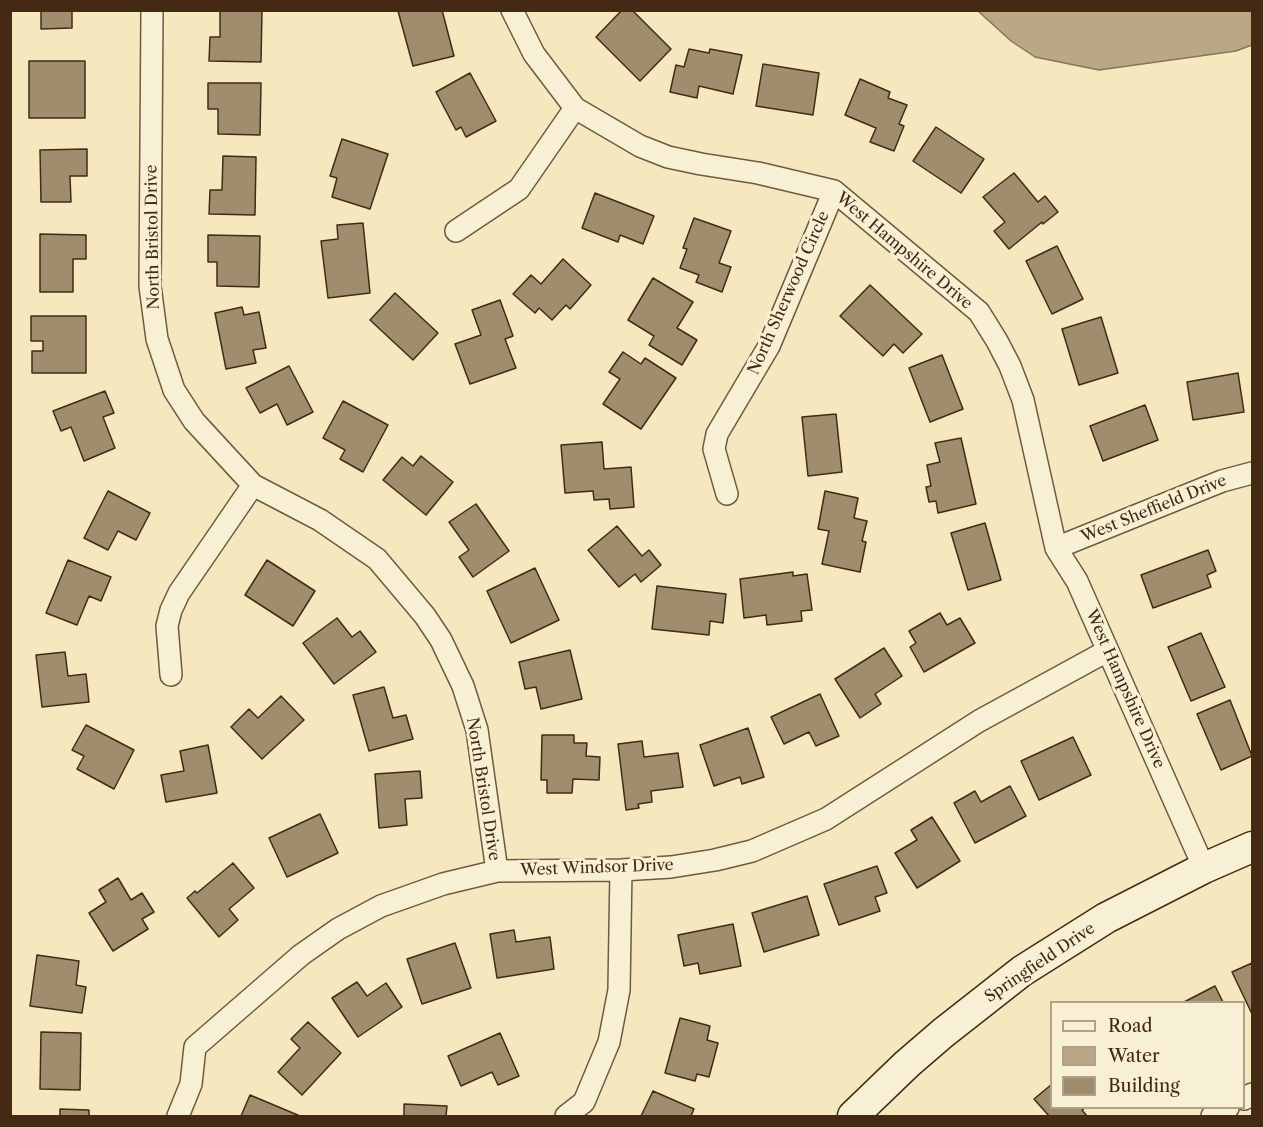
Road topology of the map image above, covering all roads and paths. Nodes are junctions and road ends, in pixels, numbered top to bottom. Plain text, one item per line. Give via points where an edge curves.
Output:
1 (152, 10) edge
2 (512, 10) edge
3 (575, 108) junction
4 (834, 191) junction
5 (456, 231) dead end
6 (1252, 473) edge
7 (253, 485) junction
8 (727, 494) dead end
9 (1056, 548) junction
10 (1107, 651) junction
11 (171, 675) dead end
12 (1252, 847) edge
13 (1204, 868) junction
14 (621, 870) junction
15 (497, 871) junction
16 (178, 1116) edge
17 (566, 1116) edge
18 (853, 1116) edge

1 - 7 street, North Bristol Drive via 150,286 157,339 174,390 194,421
2 - 3 street, West Hampshire Drive via 534,54
3 - 4 street, West Hampshire Drive via 640,146 668,157 758,172
3 - 5 street via 519,189
4 - 8 street, North Sherwood Circle via 769,346 717,434 714,449
4 - 9 street, West Hampshire Drive via 979,312 1010,366 1029,421
6 - 9 street, West Sheffield Drive via 1222,481
7 - 11 street via 171,610 167,626
7 - 15 street, North Bristol Drive via 320,520 376,559 441,640 463,686 477,730
9 - 10 street, West Hampshire Drive via 1077,581
10 - 13 street, West Hampshire Drive
10 - 14 street, West Windsor Drive via 980,722 826,819 752,850 715,860
12 - 13 street, Springfield Drive
13 - 18 street, Springfield Drive via 1106,918 1022,971 934,1041
14 - 15 street, West Windsor Drive
14 - 17 street via 619,990 609,1042 584,1102
15 - 16 street, West Windsor Drive via 442,884 381,906 301,955 195,1047 191,1084

